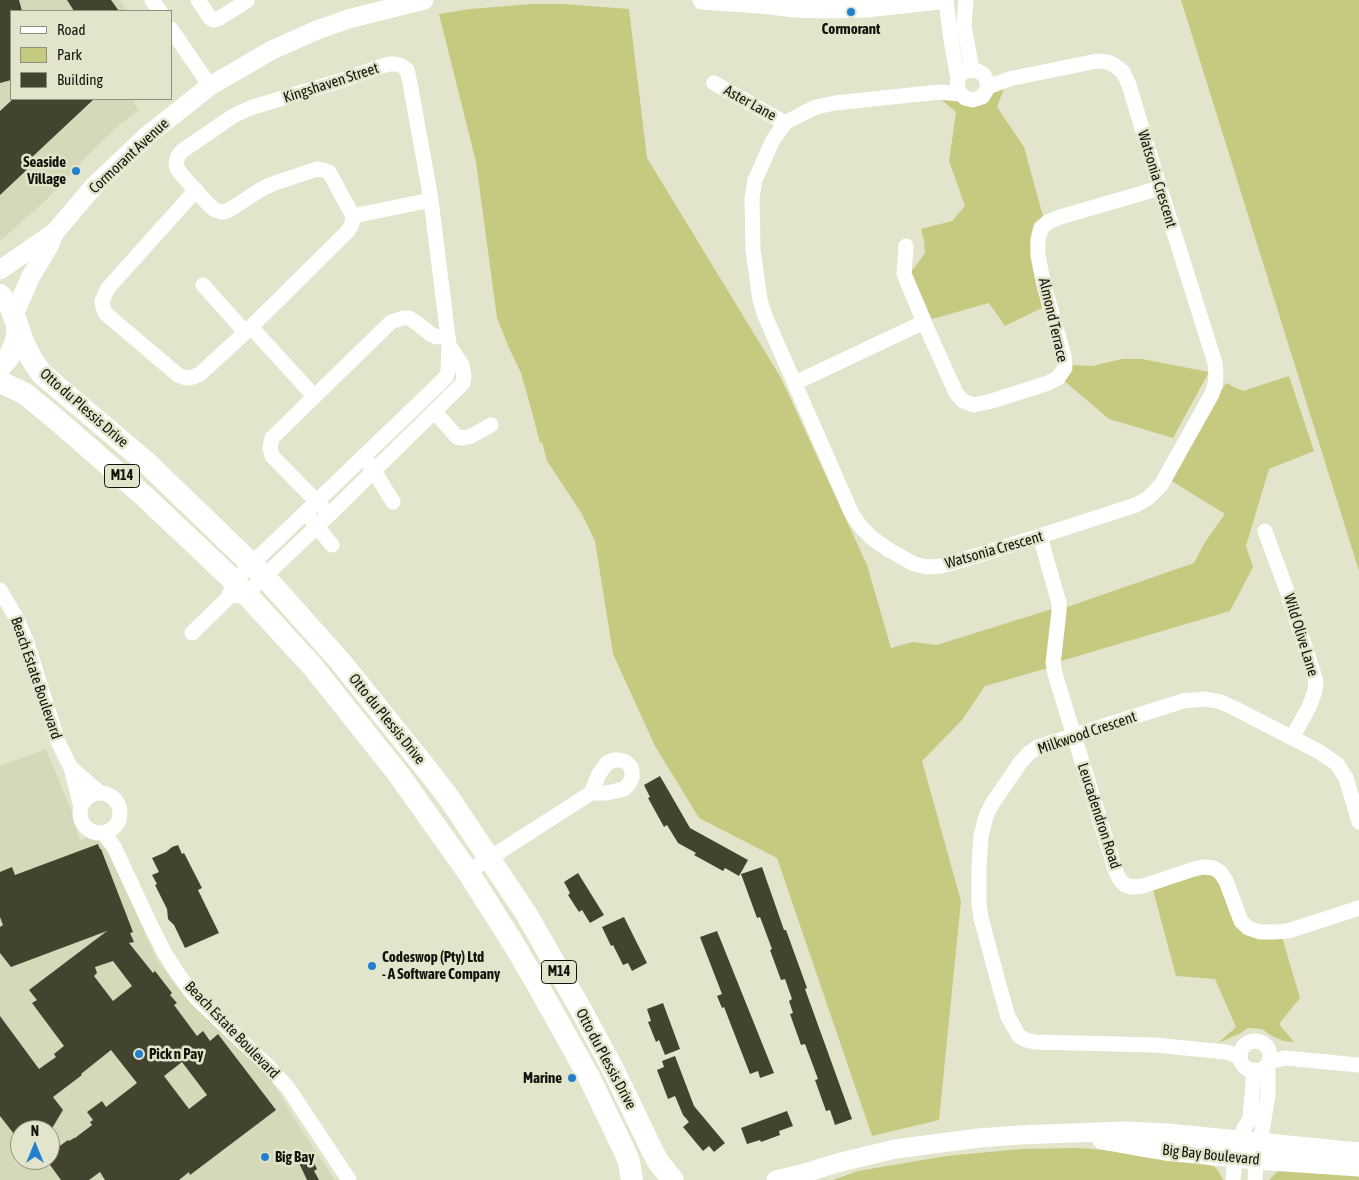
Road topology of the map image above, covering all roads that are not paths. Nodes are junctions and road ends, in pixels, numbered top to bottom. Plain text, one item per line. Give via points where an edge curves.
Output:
1 (198, 0) edge
2 (424, 0) edge
3 (702, 0) edge
4 (785, 0) edge
5 (939, 0) edge
6 (946, 0) edge
7 (247, 1) edge
8 (762, 4) junction
9 (966, 6) edge
10 (172, 29) edge
11 (982, 76) junction
12 (714, 83) dead end
13 (958, 85) junction
14 (210, 86) junction
15 (785, 123) junction
16 (1160, 188) junction
17 (196, 190) junction
18 (431, 200) junction
19 (353, 216) junction
20 (55, 232) junction
21 (906, 246) dead end
22 (0, 270) edge
23 (203, 285) dead end
24 (0, 296) edge
25 (15, 320) junction
26 (924, 322) junction
27 (248, 329) junction
28 (448, 340) junction
29 (0, 366) edge
30 (0, 382) edge
31 (795, 384) junction
32 (314, 396) junction
33 (434, 411) junction
34 (491, 425) dead end
35 (363, 457) junction
36 (374, 471) junction
37 (317, 502) junction
38 (393, 502) dead end
39 (306, 512) junction
40 (330, 514) junction
41 (318, 526) junction
42 (1265, 531) dead end
43 (1040, 536) junction
44 (332, 544) dead end
45 (259, 571) junction
46 (0, 590) edge
47 (236, 591) junction
48 (192, 633) dead end
49 (1073, 736) junction
50 (1292, 738) junction
51 (71, 768) junction
52 (100, 793) junction
53 (591, 793) dead end
54 (81, 806) junction
55 (1359, 822) edge
56 (109, 831) junction
57 (489, 859) junction
58 (468, 872) junction
59 (1359, 908) edge
60 (1268, 1058) junction
61 (1242, 1059) junction
62 (1359, 1064) edge
63 (1064, 1134) junction
64 (1242, 1135) junction
65 (1359, 1152) edge
66 (1235, 1158) junction
67 (1359, 1166) edge
68 (1256, 1168) edge
69 (800, 1177) edge
70 (349, 1180) edge
71 (632, 1180) edge
72 (673, 1180) edge
73 (776, 1180) edge
74 (1233, 1180) edge

1 - 7 street via 214,20
2 - 14 street, Cormorant Avenue via 317,30 272,50
3 - 8 street
4 - 8 street
5 - 8 street via 866,8 795,8
6 - 13 street
9 - 11 street via 964,25
10 - 14 street
11 - 13 street via 964,72
11 - 13 street via 984,95 976,100 967,99
11 - 16 street, Watsonia Crescent via 1009,79 1097,61 1114,65 1123,72 1129,85
12 - 15 street, Aster Lane
13 - 15 street, Watsonia Crescent via 939,92 816,107
14 - 20 street, Cormorant Avenue via 148,135 94,186
15 - 31 street, Watsonia Crescent via 772,140 755,180 753,250 765,316
16 - 26 street, Almond Terrace via 1060,217 1042,229 1038,256 1065,368 1048,384 974,405 963,401 956,393
16 - 43 street, Watsonia Crescent via 1215,363 1212,394 1161,485 1148,498 1136,505
17 - 18 street, Kingshaven Street via 180,174 176,163 178,156 233,116 396,64 407,70
17 - 19 street, Kingshaven Street via 221,212 272,184 317,169 329,172
17 - 27 street via 108,288 103,307 178,375 186,378 200,374
18 - 19 street
18 - 28 street, Kingshaven Street
19 - 27 street via 348,231
20 - 22 street, Cormorant Avenue
20 - 25 street, Cormorant Avenue via 30,278
21 - 26 street, Almond Terrace via 904,274
23 - 27 street
24 - 25 main road, Otto du Plessis Drive / M14 via 10,306
25 - 29 main road via 17,336 14,347
25 - 45 main road, Otto du Plessis Drive / M14 via 41,373 147,463
26 - 31 street
27 - 32 street
28 - 32 street via 432,335 414,321 397,319
28 - 33 street, Kingshaven Street via 462,365 463,383
28 - 35 street, Kingshaven Street via 446,377
30 - 47 main road, Otto du Plessis Drive / M14 via 24,393 144,496
31 - 43 street, Watsonia Crescent via 852,514 861,527 889,550 914,564 941,566
32 - 37 street via 272,438 270,448 278,464
33 - 34 street via 457,437 471,436
33 - 36 street, Kingshaven Street
35 - 36 street
35 - 37 street, Kingshaven Street
36 - 38 street
36 - 40 street, Kingshaven Street
37 - 39 street, Kingshaven Street
37 - 40 street
39 - 41 street
39 - 45 street, Kingshaven Street
40 - 41 street, Kingshaven Street
41 - 44 street
41 - 45 street, Kingshaven Street
42 - 50 street, Wild Olive Lane via 1316,681 1309,706
43 - 49 street via 1059,603 1053,663
45 - 47 street, Kingshaven Street
45 - 57 main road, Otto du Plessis Drive / M14 via 381,710 449,798
46 - 51 street, Beach Estate Boulevard via 17,619 58,742
47 - 48 street, Kingshaven Street
47 - 58 main road, Otto du Plessis Drive / M14 via 285,636 325,682 399,775
49 - 50 street, Milkwood Crescent via 1183,701 1206,699 1221,702
49 - 59 street, Leucadendron Road via 1116,872 1125,885 1143,886 1194,869 1213,868 1226,881 1241,921 1248,928 1260,932 1288,931
49 - 61 street, Milkwood Crescent via 1029,753 1003,786 983,827 979,867 981,918 1013,1027 1019,1036 1035,1042 1135,1044
50 - 55 street, Milkwood Crescent via 1337,764 1346,778
51 - 52 street, Beach Estate Boulevard
51 - 54 street, Beach Estate Boulevard
52 - 54 street via 88,797
52 - 56 street via 114,799 119,806 119,821
53 - 57 street
54 - 56 street via 81,819 90,831
56 - 70 street, Beach Estate Boulevard via 114,848 178,974 196,998 288,1088
57 - 58 street
57 - 72 main road, Otto du Plessis Drive / M14 via 527,915 623,1089 652,1152
58 - 71 main road, Otto du Plessis Drive / M14 via 513,943 589,1077 624,1150
60 - 61 street via 1262,1069
60 - 61 street via 1265,1045 1253,1041 1247,1043
60 - 62 street
60 - 68 street via 1268,1095
61 - 64 street
63 - 64 street, Big Bay Boulevard via 1126,1131
63 - 66 street, Big Bay Boulevard via 1166,1151
63 - 69 street, Big Bay Boulevard via 989,1137 895,1149 836,1163
64 - 66 street
64 - 68 street, Big Bay Boulevard
65 - 68 street, Big Bay Boulevard
66 - 68 street, Big Bay Boulevard
66 - 74 street
67 - 68 street, Big Bay Boulevard
69 - 73 street, Big Bay Boulevard

